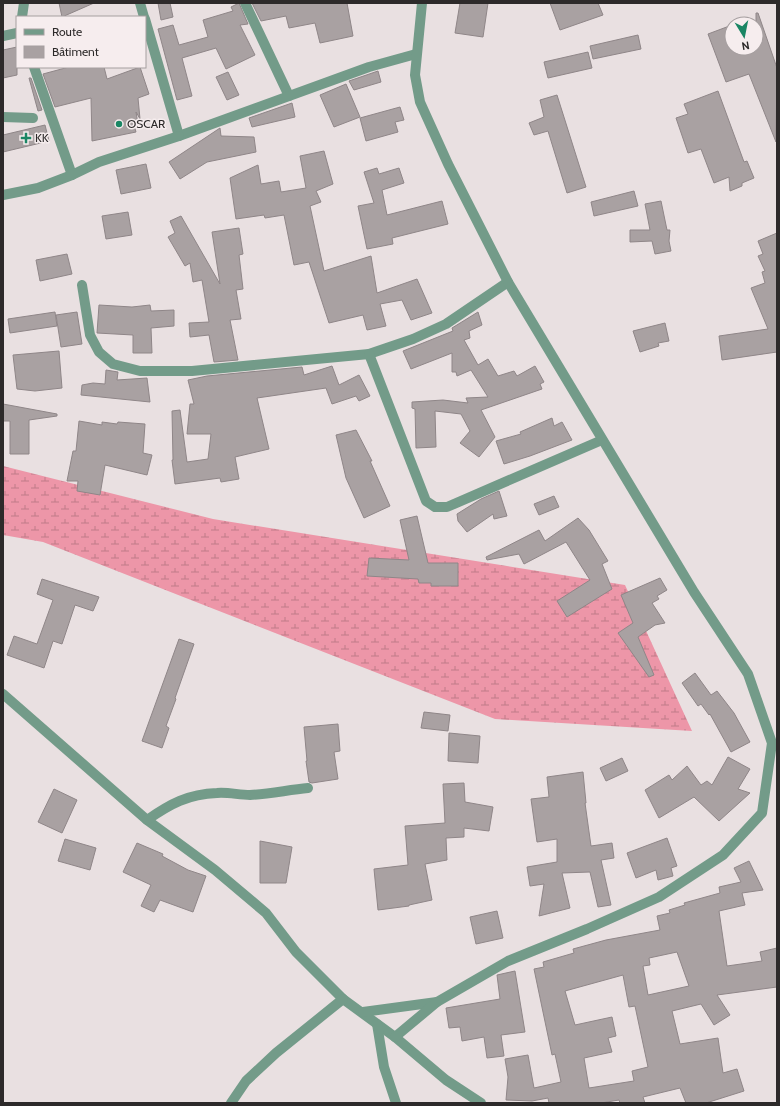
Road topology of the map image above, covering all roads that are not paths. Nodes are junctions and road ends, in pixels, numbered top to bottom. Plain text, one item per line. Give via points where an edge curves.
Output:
1 (24, 3) edge
2 (140, 3) edge
3 (245, 3) edge
4 (422, 3) edge
5 (22, 16) edge
6 (144, 16) edge
7 (146, 21) edge
8 (16, 33) edge
9 (3, 36) edge
10 (416, 54) junction
11 (34, 68) edge
12 (289, 96) junction
13 (3, 117) edge
14 (33, 118) dead end
15 (179, 136) junction
16 (72, 175) junction
17 (3, 195) edge
18 (508, 282) junction
19 (82, 285) dead end
20 (369, 354) junction
21 (602, 440) junction
22 (3, 694) edge
23 (774, 745) edge
24 (308, 788) dead end
25 (147, 820) junction
26 (343, 999) junction
27 (437, 1002) junction
28 (363, 1012) junction
29 (377, 1024) junction
30 (395, 1037) junction
31 (231, 1103) edge
32 (396, 1103) edge
33 (481, 1103) edge

1 - 5 street
2 - 6 street
3 - 12 street
4 - 10 street
7 - 15 street
8 - 9 street
10 - 12 street via 368,67
10 - 18 street via 415,75 420,102 448,164
11 - 16 street
12 - 15 street
13 - 14 street
15 - 16 street via 99,162
16 - 17 street via 38,188
18 - 20 street via 446,324
18 - 21 street
19 - 20 street via 90,335 99,352 113,364 140,372 192,371
20 - 21 street via 426,501 435,507 447,507
21 - 23 street via 694,592 748,674
22 - 25 street
23 - 27 street via 762,813 723,855 659,897 508,961
24 - 25 street via 264,794 237,795 218,792 198,795 169,805
25 - 26 street via 215,870 266,913 296,952
26 - 28 street
26 - 31 street via 276,1053 246,1081
27 - 28 street
27 - 30 street
28 - 29 street
29 - 30 street
29 - 32 street via 384,1067
30 - 33 street via 446,1080

